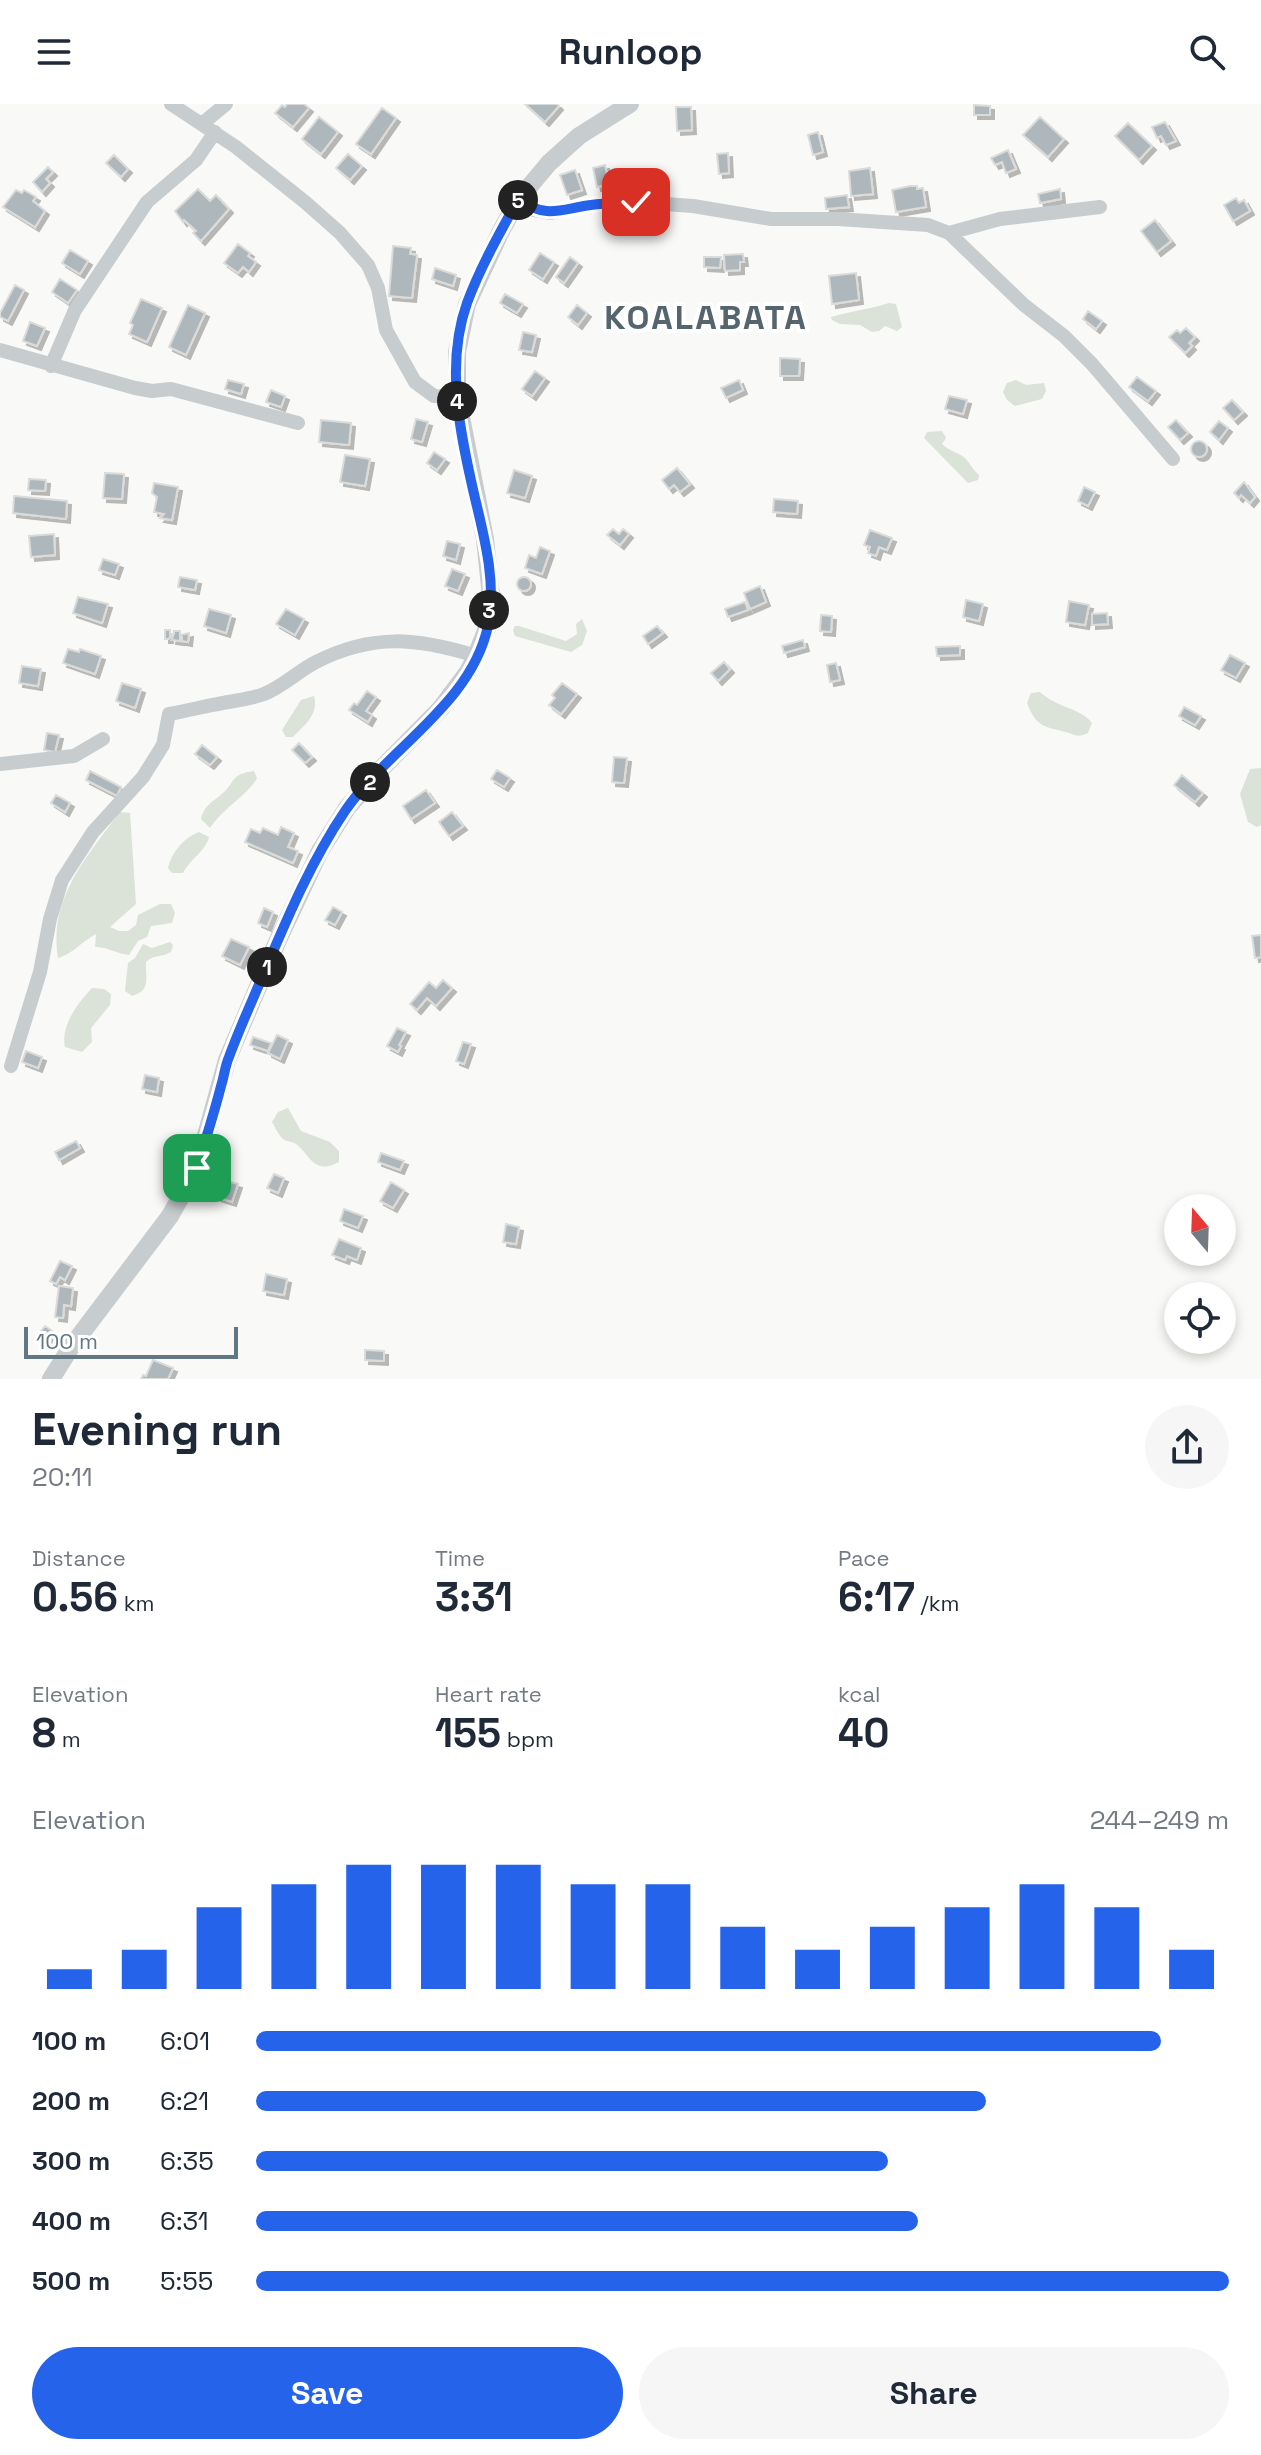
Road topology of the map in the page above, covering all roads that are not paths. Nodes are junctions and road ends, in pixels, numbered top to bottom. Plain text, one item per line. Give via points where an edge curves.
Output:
1 (171, 104) edge
2 (226, 104) edge
3 (630, 104) edge
4 (209, 128) junction
5 (518, 200) junction
6 (1100, 207) dead end
7 (949, 233) junction
8 (0, 350) edge
9 (51, 366) junction
10 (457, 397) junction
11 (298, 423) dead end
12 (1173, 459) dead end
13 (476, 656) junction
14 (103, 739) dead end
15 (0, 764) edge
16 (11, 1066) dead end
17 (51, 1379) edge

1 - 4 street
2 - 4 street
3 - 5 street via 579,136
4 - 9 street via 196,160 147,202 75,310
4 - 10 street via 340,233 368,265 386,330 415,382 434,396
5 - 7 street via 551,213 636,202 771,219 928,225
5 - 10 street via 467,304 457,352
6 - 7 street via 1000,219
7 - 12 street via 1092,364
8 - 9 street
9 - 11 street via 152,391 171,389
10 - 13 street via 491,596
13 - 16 street via 419,642 381,640 317,661 281,687 253,698 169,714 163,745 143,777 93,832 62,880
13 - 17 street via 441,708 347,808 320,851 227,1060 197,1168 170,1216
14 - 15 street via 74,756

